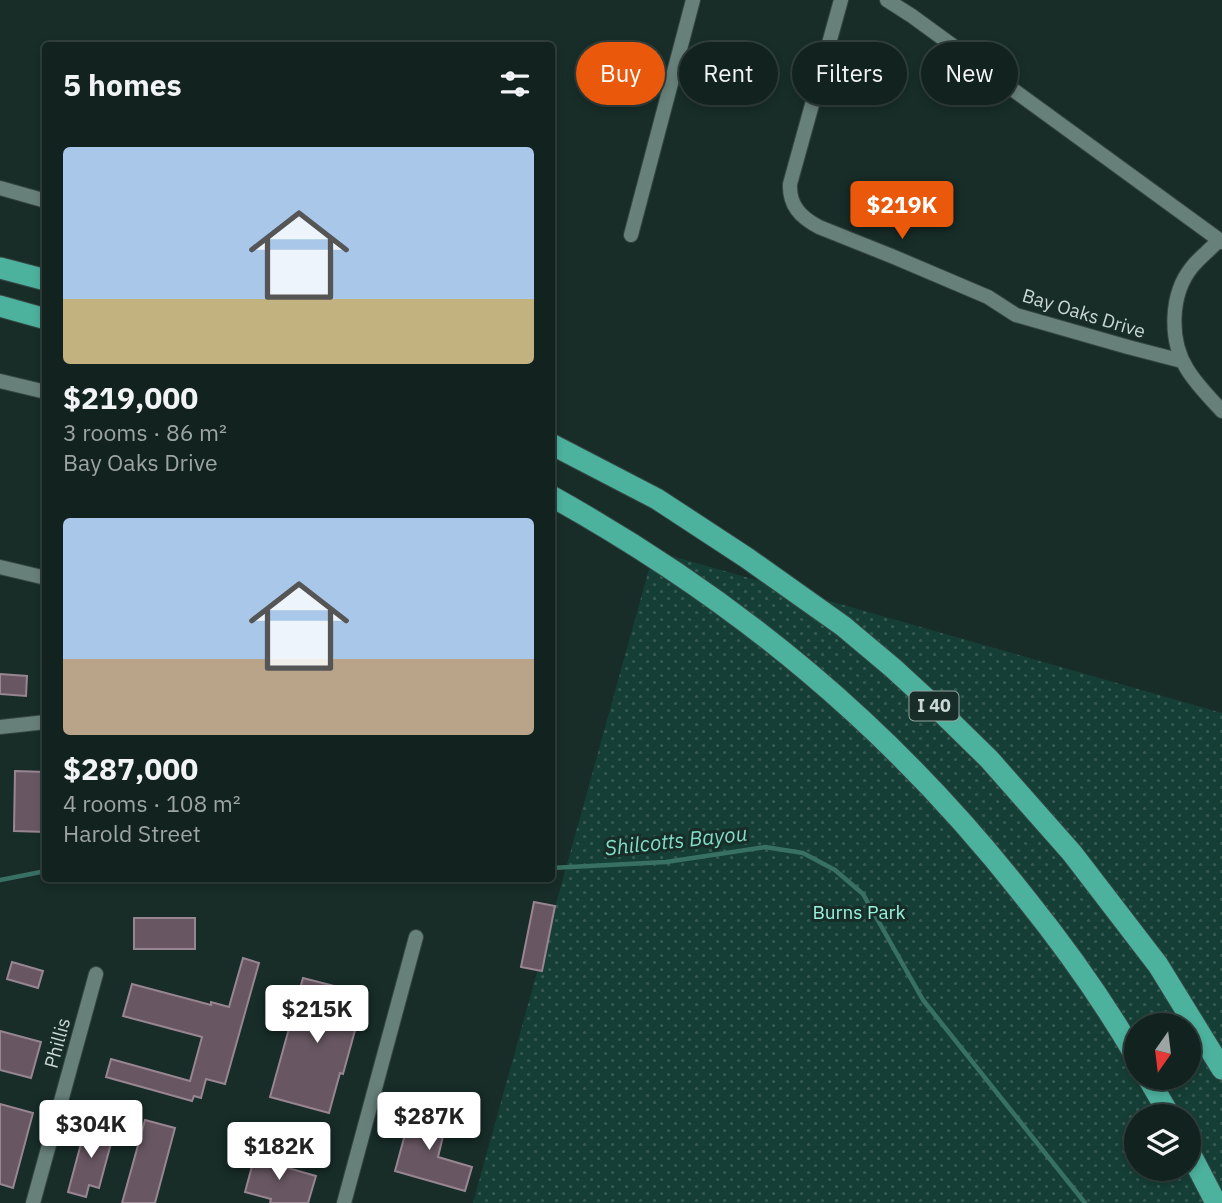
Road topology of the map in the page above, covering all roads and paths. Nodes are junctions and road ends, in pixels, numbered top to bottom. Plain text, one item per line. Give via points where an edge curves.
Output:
1 (693, 0) edge
2 (841, 0) edge
3 (887, 0) edge
4 (0, 188) edge
5 (42, 200) edge
6 (631, 234) dead end
7 (1221, 241) edge
8 (0, 268) edge
9 (35, 278) edge
10 (8, 309) edge
11 (42, 317) edge
12 (1182, 360) junction
13 (0, 381) edge
14 (42, 391) edge
15 (1222, 411) edge
16 (555, 446) edge
17 (555, 498) edge
18 (0, 567) edge
19 (42, 577) edge
20 (42, 722) edge
21 (0, 727) edge
22 (416, 937) dead end
23 (96, 974) dead end
24 (1124, 1037) edge
25 (1222, 1069) edge
26 (1201, 1174) edge
27 (33, 1203) edge
28 (344, 1203) edge
29 (1216, 1203) edge

1 - 6 street
2 - 12 street, Bay Oaks Drive via 790,184 795,208 807,221 988,298 1016,315
3 - 7 street
4 - 5 street
7 - 12 street, Bay Oaks Drive via 1192,267 1178,296 1174,324
8 - 9 highway
10 - 11 highway
12 - 15 street, Bay Oaks Drive
13 - 14 street
16 - 25 highway, I 40 via 657,499 747,558 843,626 943,714 1072,853 1158,965
17 - 24 highway via 631,542 730,610 915,769 998,862 1062,945
18 - 19 street
20 - 21 street
22 - 28 street
23 - 27 street, Phillis
26 - 29 highway

